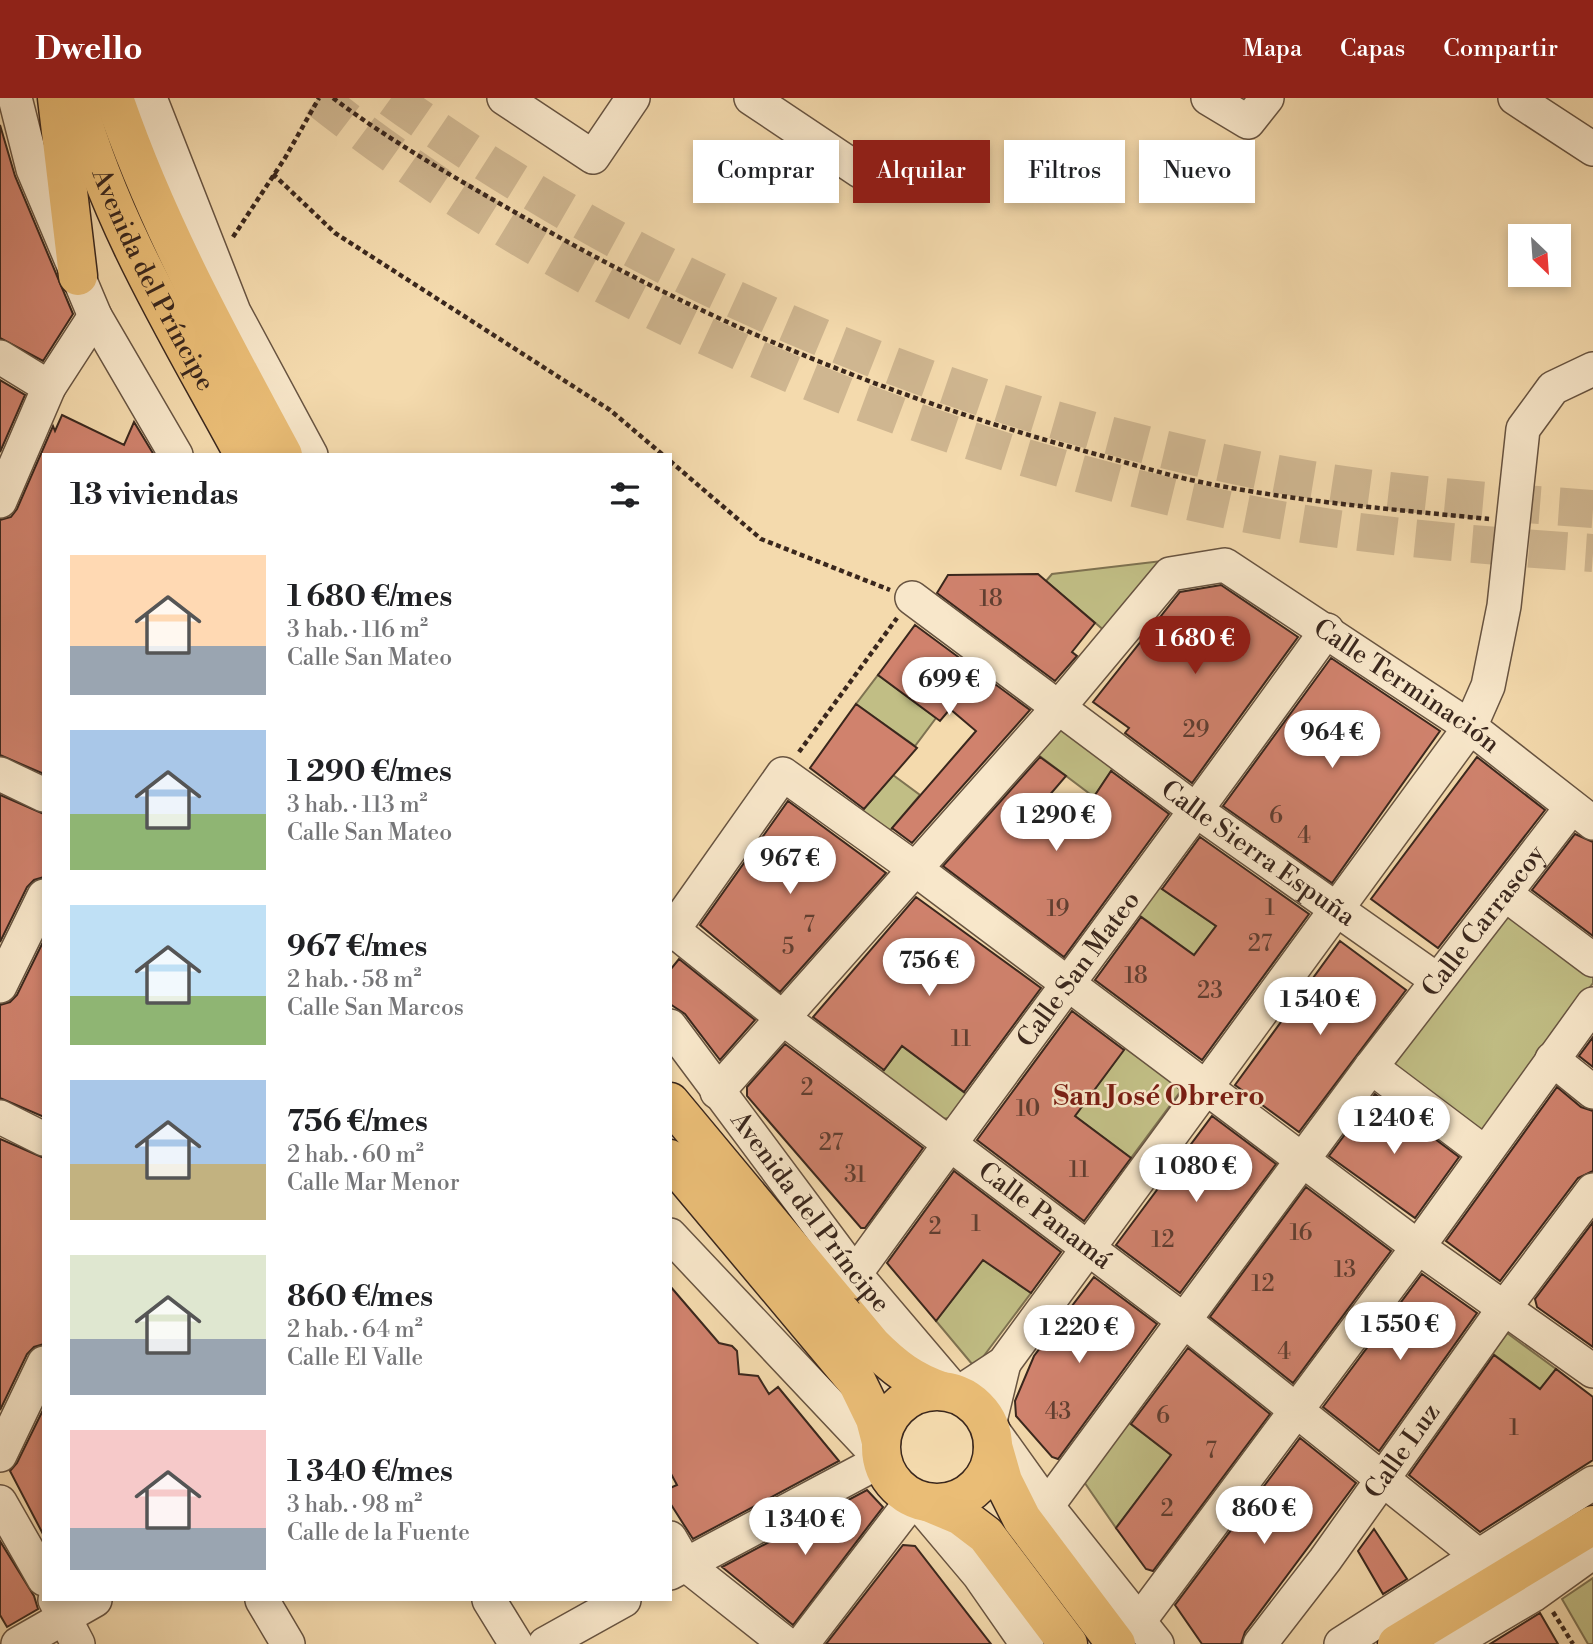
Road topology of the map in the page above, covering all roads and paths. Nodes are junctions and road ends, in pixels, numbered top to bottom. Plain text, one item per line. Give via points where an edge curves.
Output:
1 (15, 98) edge
2 (57, 98) edge
3 (76, 98) edge
4 (114, 98) edge
5 (150, 98) edge
6 (319, 98) edge
7 (333, 98) edge
8 (504, 98) edge
9 (633, 98) edge
10 (1208, 98) edge
11 (1267, 98) edge
12 (1515, 98) edge
13 (772, 104) edge
14 (1593, 149) edge
15 (853, 166) edge
16 (273, 174) junction
17 (214, 267) junction
18 (78, 276) junction
19 (95, 316) junction
20 (0, 357) edge
21 (1593, 369) edge
22 (49, 387) junction
23 (175, 453) edge
24 (243, 453) edge
25 (282, 453) edge
26 (310, 453) edge
27 (661, 453) edge
28 (672, 463) edge
29 (0, 501) edge
30 (1512, 521) junction
31 (912, 598) junction
32 (1327, 630) junction
33 (1059, 707) junction
34 (1470, 727) junction
35 (0, 774) edge
36 (783, 774) junction
37 (42, 794) edge
38 (1197, 811) junction
39 (1582, 816) edge
40 (914, 868) junction
41 (1505, 894) junction
42 (42, 900) edge
43 (1337, 907) junction
44 (672, 932) edge
45 (1593, 960) edge
46 (1437, 980) junction
47 (1067, 983) junction
48 (0, 986) edge
49 (1593, 1004) edge
50 (784, 1018) junction
51 (672, 1029) edge
52 (1552, 1059) junction
53 (1371, 1067) junction
54 (1207, 1087) junction
55 (1593, 1091) edge
56 (717, 1092) junction
57 (672, 1104) edge
58 (0, 1117) edge
59 (42, 1138) edge
60 (950, 1143) junction
61 (1485, 1153) junction
62 (672, 1161) edge
63 (1303, 1161) junction
64 (1593, 1190) edge
65 (1418, 1247) junction
66 (1087, 1249) junction
67 (676, 1251) edge
68 (855, 1274) junction
69 (1505, 1307) junction
70 (1182, 1319) junction
71 (1004, 1363) junction
72 (42, 1367) edge
73 (1593, 1371) edge
74 (949, 1393) junction
75 (1298, 1410) junction
76 (991, 1435) junction
77 (882, 1451) junction
78 (0, 1455) edge
79 (1382, 1477) junction
80 (1593, 1483) edge
81 (922, 1501) junction
82 (0, 1503) edge
83 (1047, 1506) junction
84 (1593, 1525) edge
85 (1593, 1552) edge
86 (1480, 1557) junction
87 (675, 1558) edge
88 (42, 1576) edge
89 (1540, 1590) junction
90 (94, 1601) edge
91 (263, 1601) edge
92 (490, 1601) edge
93 (622, 1601) edge
94 (66, 1620) edge
95 (1138, 1636) edge
96 (19, 1644) edge
97 (288, 1644) edge
98 (516, 1644) edge
99 (545, 1644) edge
100 (786, 1644) edge
101 (802, 1644) edge
102 (1027, 1644) edge
103 (1068, 1644) edge
104 (1260, 1644) edge
105 (1340, 1644) edge
106 (1397, 1644) edge
107 (1450, 1644) edge
108 (1573, 1644) edge

1 - 18 street via 33,169
2 - 18 main road
3 - 24 main road, Avenida del Príncipe via 135,253
4 - 25 main road, Avenida del Príncipe via 169,239
5 - 17 street
6 - 16 path
7 - 30 path via 392,142 563,240 719,321 887,390 1018,433 1191,480 1345,505
8 - 9 street via 593,156
10 - 11 street via 1248,122
12 - 14 street
13 - 15 street
16 - 17 path
16 - 27 path via 335,233 610,410
17 - 26 street
18 - 19 street
19 - 22 street
19 - 23 street
20 - 22 street
21 - 30 street via 1553,387 1523,429
22 - 29 street
28 - 31 path via 761,539
30 - 34 street via 1488,687
31 - 33 street, Calle Sierra Espuña
31 - 36 path
32 - 33 street, Calle Terminación via 1225,565 1170,574
32 - 34 street, Calle Terminación
32 - 38 street, Calle San Mateo
33 - 38 street, Calle Sierra Espuña
33 - 40 street
34 - 39 street, Calle Terminación
34 - 43 street
35 - 37 street
36 - 40 street
36 - 44 street
38 - 43 street, Calle Sierra Espuña
38 - 47 street, Calle San Mateo
39 - 41 street, Calle Carrascoy
40 - 47 street
40 - 50 street
41 - 45 street
41 - 46 street, Calle Carrascoy
42 - 48 street
43 - 46 street, Calle Sierra Espuña
43 - 54 street
44 - 50 street, Calle Panamá
46 - 53 street, Calle Carrascoy
47 - 54 street
47 - 60 street, Calle San Mateo
49 - 52 street
50 - 56 street
50 - 60 street, Calle Panamá
51 - 56 street, Avenida del Príncipe
52 - 55 street
52 - 61 street
53 - 61 street
53 - 63 street, Calle Carrascoy
54 - 63 street
54 - 66 street
56 - 68 street, Avenida del Príncipe
57 - 74 main road, Avenida del Príncipe via 872,1345 916,1382
58 - 59 street
60 - 66 street, Calle Panamá
60 - 68 street, Calle San Mateo
61 - 65 street
62 - 77 main road via 857,1382 875,1419
63 - 65 street
63 - 70 street, Calle Carrascoy
64 - 69 street, Calle Luz
65 - 69 street
65 - 75 street
66 - 70 street, Calle Panamá
66 - 71 street
67 - 77 street
68 - 74 street, Avenida del Príncipe
69 - 73 street
69 - 79 street, Calle Luz
70 - 75 street, Calle Panamá
70 - 83 street, Calle Carrascoy
71 - 74 street
71 - 76 street
72 - 78 street
74 - 76 main road via 981,1412
74 - 77 main road via 927,1392 901,1405 884,1428
75 - 79 street, Calle Panamá
75 - 95 street
76 - 81 main road via 992,1462 975,1489 946,1503
76 - 83 street
76 - 95 main road via 1003,1481 1021,1519
77 - 81 main road via 894,1483
77 - 87 street
79 - 86 street, Calle Panamá
79 - 104 street, Calle Luz
80 - 86 street
81 - 101 street
81 - 102 street
81 - 103 main road via 961,1516 986,1535
82 - 88 street
83 - 95 street
84 - 106 main road
85 - 89 street
86 - 105 street
87 - 100 street
89 - 107 street
89 - 108 path
90 - 94 street
91 - 97 street
92 - 98 street
93 - 99 street
94 - 96 street

